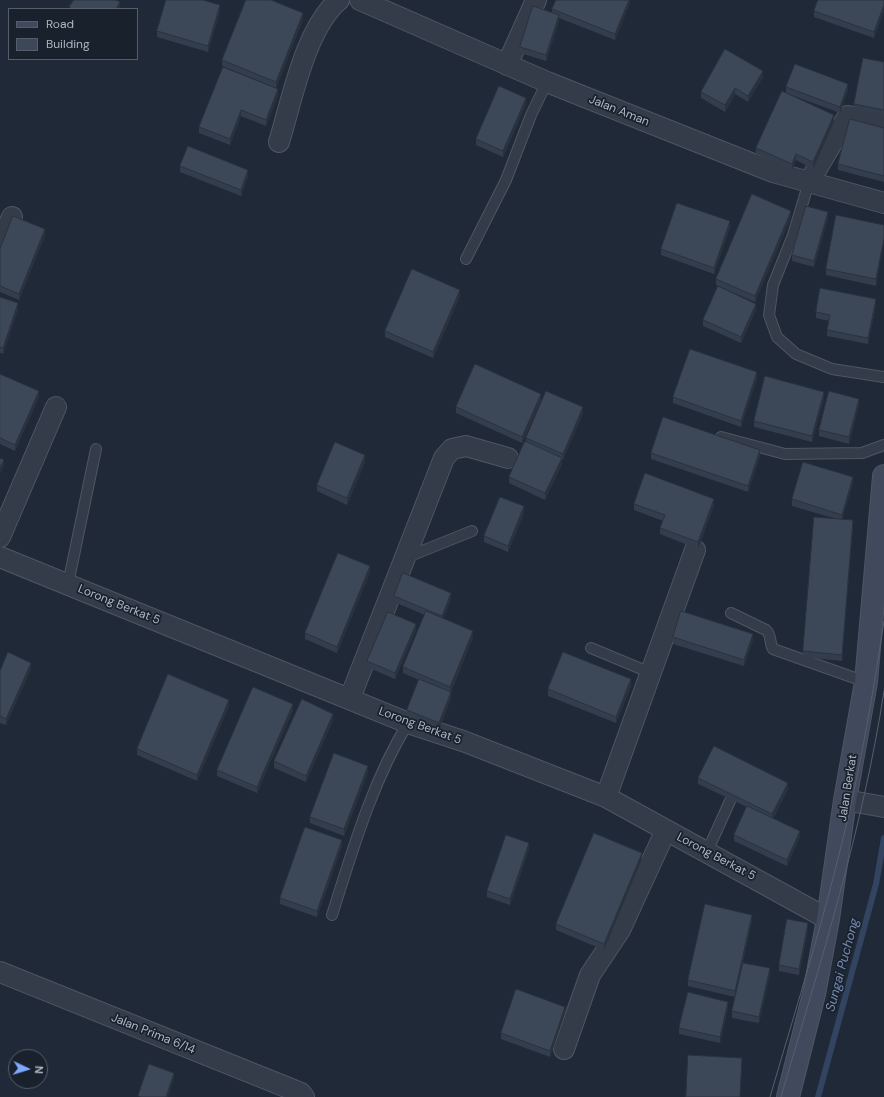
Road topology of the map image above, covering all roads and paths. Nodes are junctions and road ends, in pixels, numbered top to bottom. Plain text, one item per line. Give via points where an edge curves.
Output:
1 (339, 0) edge
2 (360, 0) edge
3 (536, 0) edge
4 (507, 65) junction
5 (546, 82) junction
6 (884, 123) edge
7 (278, 142) dead end
8 (809, 182) junction
9 (884, 203) edge
10 (12, 217) edge
11 (0, 243) edge
12 (466, 258) dead end
13 (884, 377) edge
14 (56, 407) dead end
15 (721, 436) edge
16 (884, 445) edge
17 (96, 449) dead end
18 (508, 458) dead end
19 (884, 476) edge
20 (472, 531) dead end
21 (0, 536) edge
22 (695, 550) edge
23 (0, 557) edge
24 (405, 558) junction
25 (68, 584) junction
26 (731, 613) dead end
27 (591, 648) dead end
28 (651, 673) junction
29 (866, 682) junction
30 (350, 698) junction
31 (408, 723) junction
32 (606, 797) junction
33 (845, 800) junction
34 (730, 801) edge
35 (878, 806) edge
36 (666, 830) junction
37 (707, 852) junction
38 (332, 915) dead end
39 (828, 919) junction
40 (0, 972) edge
41 (564, 1049) dead end
42 (304, 1097) edge
43 (788, 1097) edge

1 - 7 street via 310,38
2 - 4 street, Jalan Aman
3 - 4 street
4 - 5 street, Jalan Aman
5 - 8 street, Jalan Aman via 773,172
5 - 12 lane via 506,180
6 - 8 street via 848,116
8 - 9 street, Jalan Aman
8 - 13 lane via 793,234 773,285 769,315 777,337 796,354 832,369
10 - 11 street
14 - 21 street
15 - 16 lane via 785,454 862,453
17 - 25 lane
18 - 24 street via 466,446 452,450 444,458
19 - 29 street, Jalan Berkat
20 - 24 lane
22 - 28 street
23 - 25 street, Lorong Berkat 5
24 - 30 street
25 - 30 street, Lorong Berkat 5
26 - 29 lane via 766,630 770,634 773,649
27 - 28 lane
28 - 32 street
29 - 33 street, Jalan Berkat
30 - 31 street, Lorong Berkat 5
31 - 32 street, Lorong Berkat 5 via 463,741
31 - 38 lane via 390,752 363,818
32 - 36 street, Lorong Berkat 5
33 - 35 street
33 - 39 street, Jalan Berkat
34 - 37 lane
36 - 37 street, Lorong Berkat 5
36 - 41 street via 620,930 590,975
37 - 39 street, Lorong Berkat 5
39 - 43 street, Jalan Berkat via 814,994
40 - 42 street, Jalan Prima 6/14 via 301,1093

